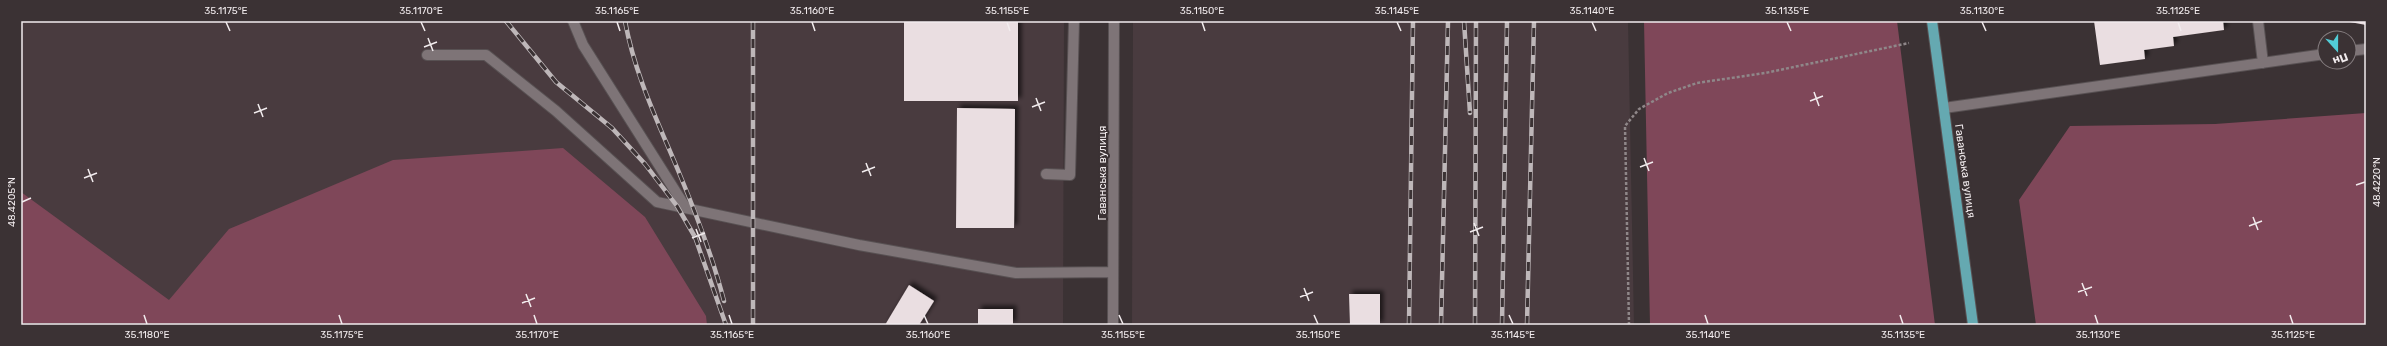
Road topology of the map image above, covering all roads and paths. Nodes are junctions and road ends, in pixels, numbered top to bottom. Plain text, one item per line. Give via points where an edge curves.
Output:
1 (574, 21) edge
2 (1074, 21) edge
3 (1114, 21) edge
4 (1932, 21) edge
5 (2258, 21) edge
6 (1909, 43) dead end
7 (2317, 55) edge
8 (427, 56) dead end
9 (2263, 63) junction
10 (1944, 108) junction
11 (1046, 174) dead end
12 (686, 208) junction
13 (1113, 272) junction
14 (1113, 325) edge
15 (1629, 325) edge
16 (1973, 325) edge

1 - 12 street via 583,45
2 - 11 street via 1070,175
3 - 13 street, Гаванська вулиця
4 - 10 main road, Гаванська вулиця
5 - 9 street
6 - 15 path via 1779,70 1697,83 1668,93 1639,109 1625,126
7 - 9 street
8 - 12 street via 486,55 556,111 657,202
9 - 10 street
10 - 16 main road, Гаванська вулиця
12 - 13 street via 859,245 1016,273
13 - 14 street, Гаванська вулиця

